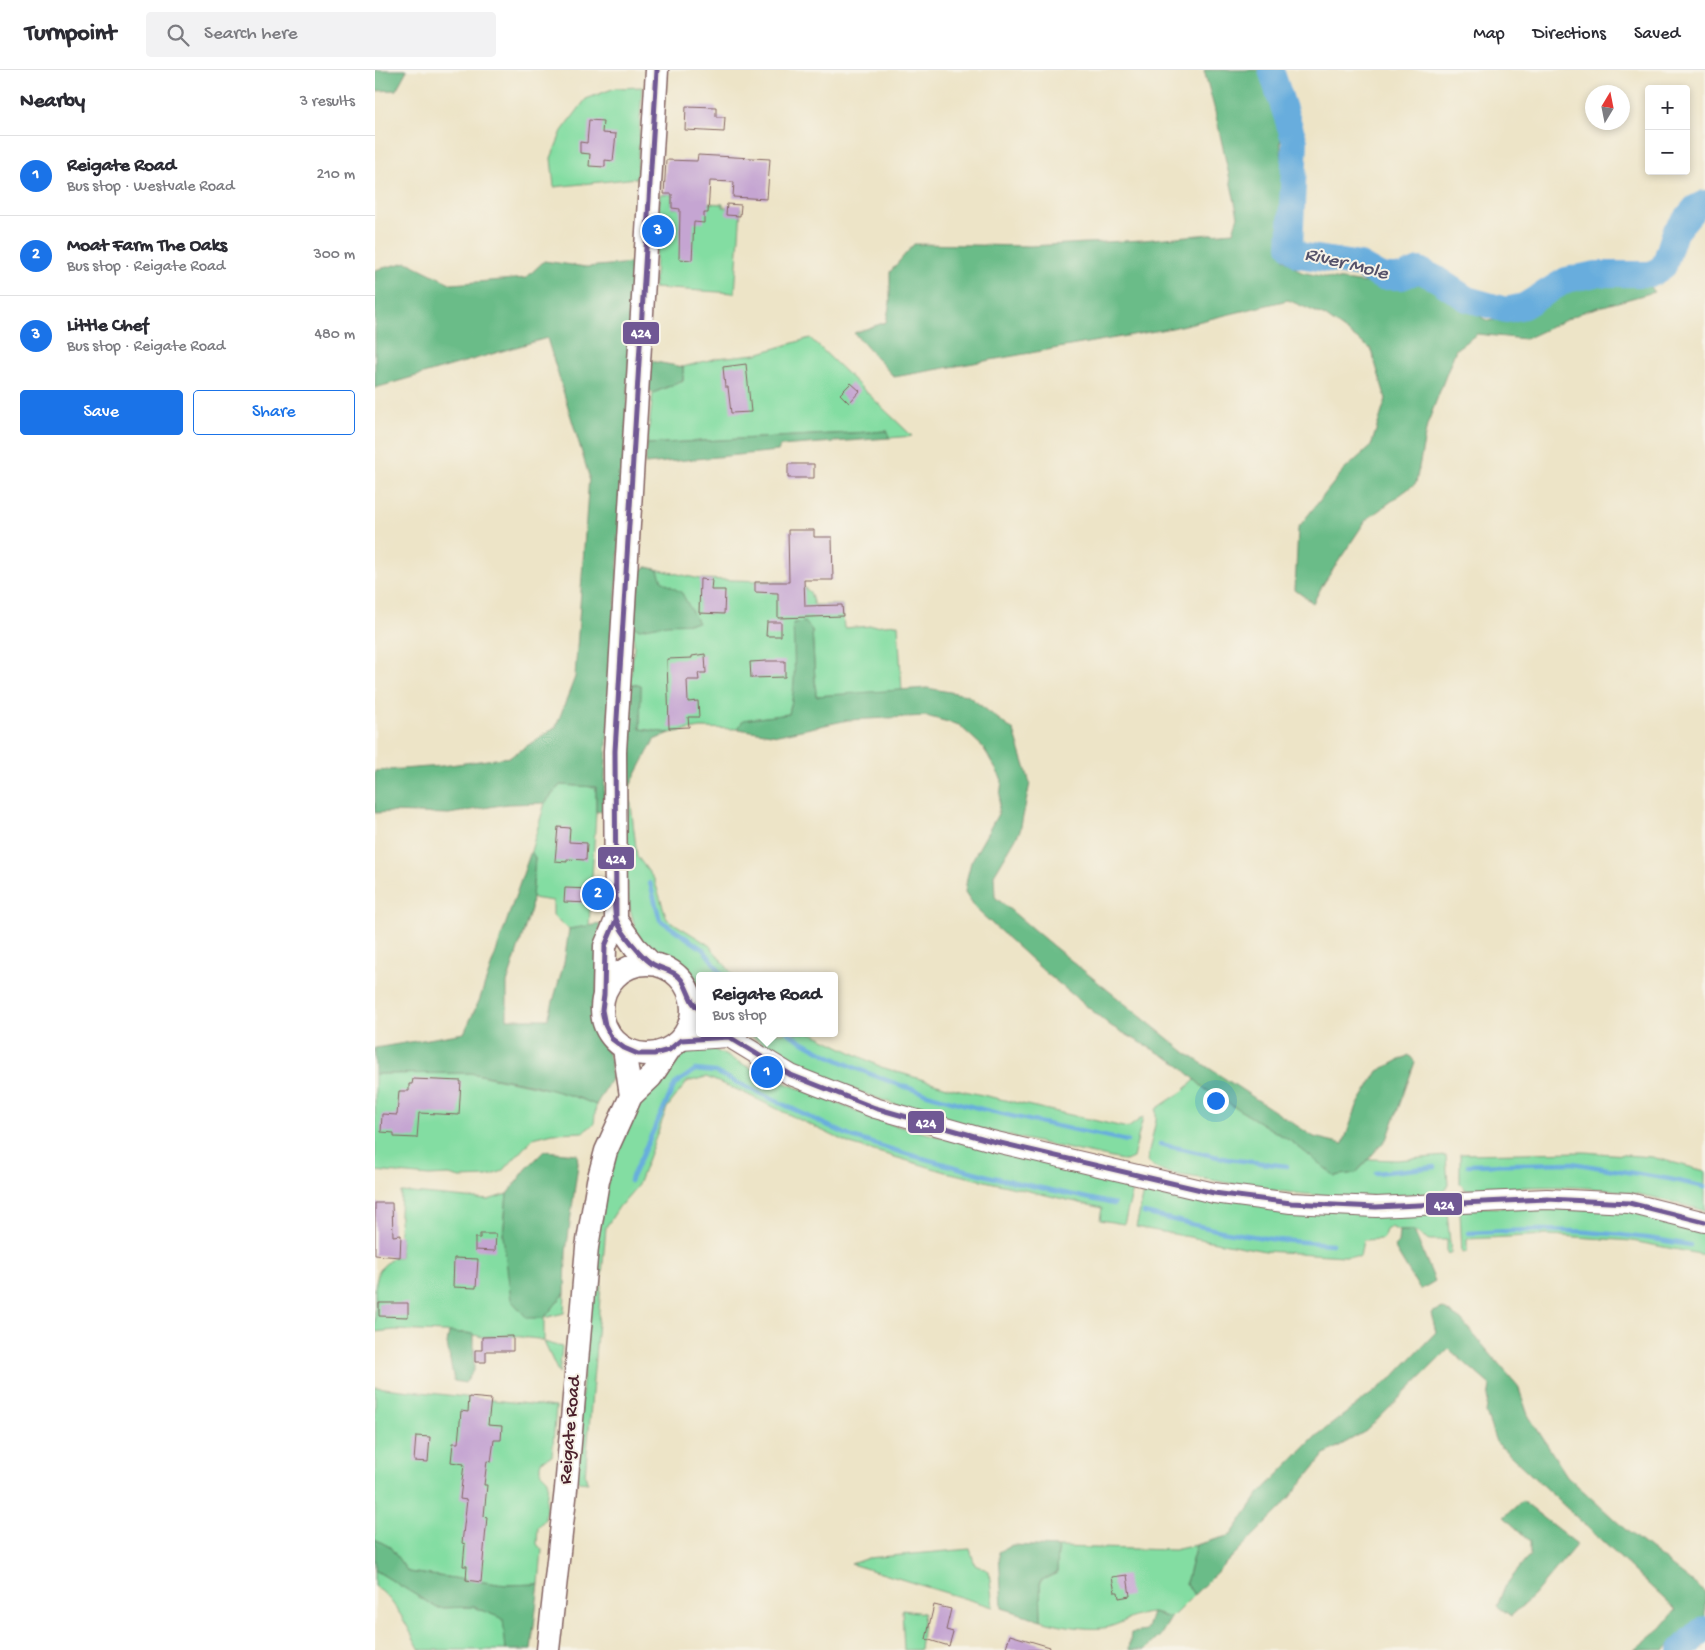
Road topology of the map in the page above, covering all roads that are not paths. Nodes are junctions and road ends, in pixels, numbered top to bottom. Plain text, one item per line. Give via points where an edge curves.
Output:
1 (657, 70) edge
2 (616, 920) junction
3 (652, 964) junction
4 (604, 995) junction
5 (696, 1007) edge
6 (717, 1037) edge
7 (731, 1037) edge
8 (675, 1045) junction
9 (624, 1048) junction
10 (631, 1096) junction
11 (1705, 1222) edge
12 (548, 1650) edge

1 - 2 main road via 615,751
2 - 3 main road
2 - 4 main road via 605,946
3 - 4 main road via 637,965 623,971 611,982
3 - 5 main road via 667,968 679,977
4 - 9 main road via 605,1025 612,1039
5 - 8 main road via 688,1030
6 - 8 street
7 - 11 street via 791,1075 875,1108 992,1141 1214,1193 1291,1203 1376,1207 1547,1199 1629,1203
8 - 9 main road via 654,1054 639,1054
8 - 10 main road, Reigate Road via 651,1077
9 - 10 main road
10 - 12 main road, Reigate Road via 606,1151 587,1246

